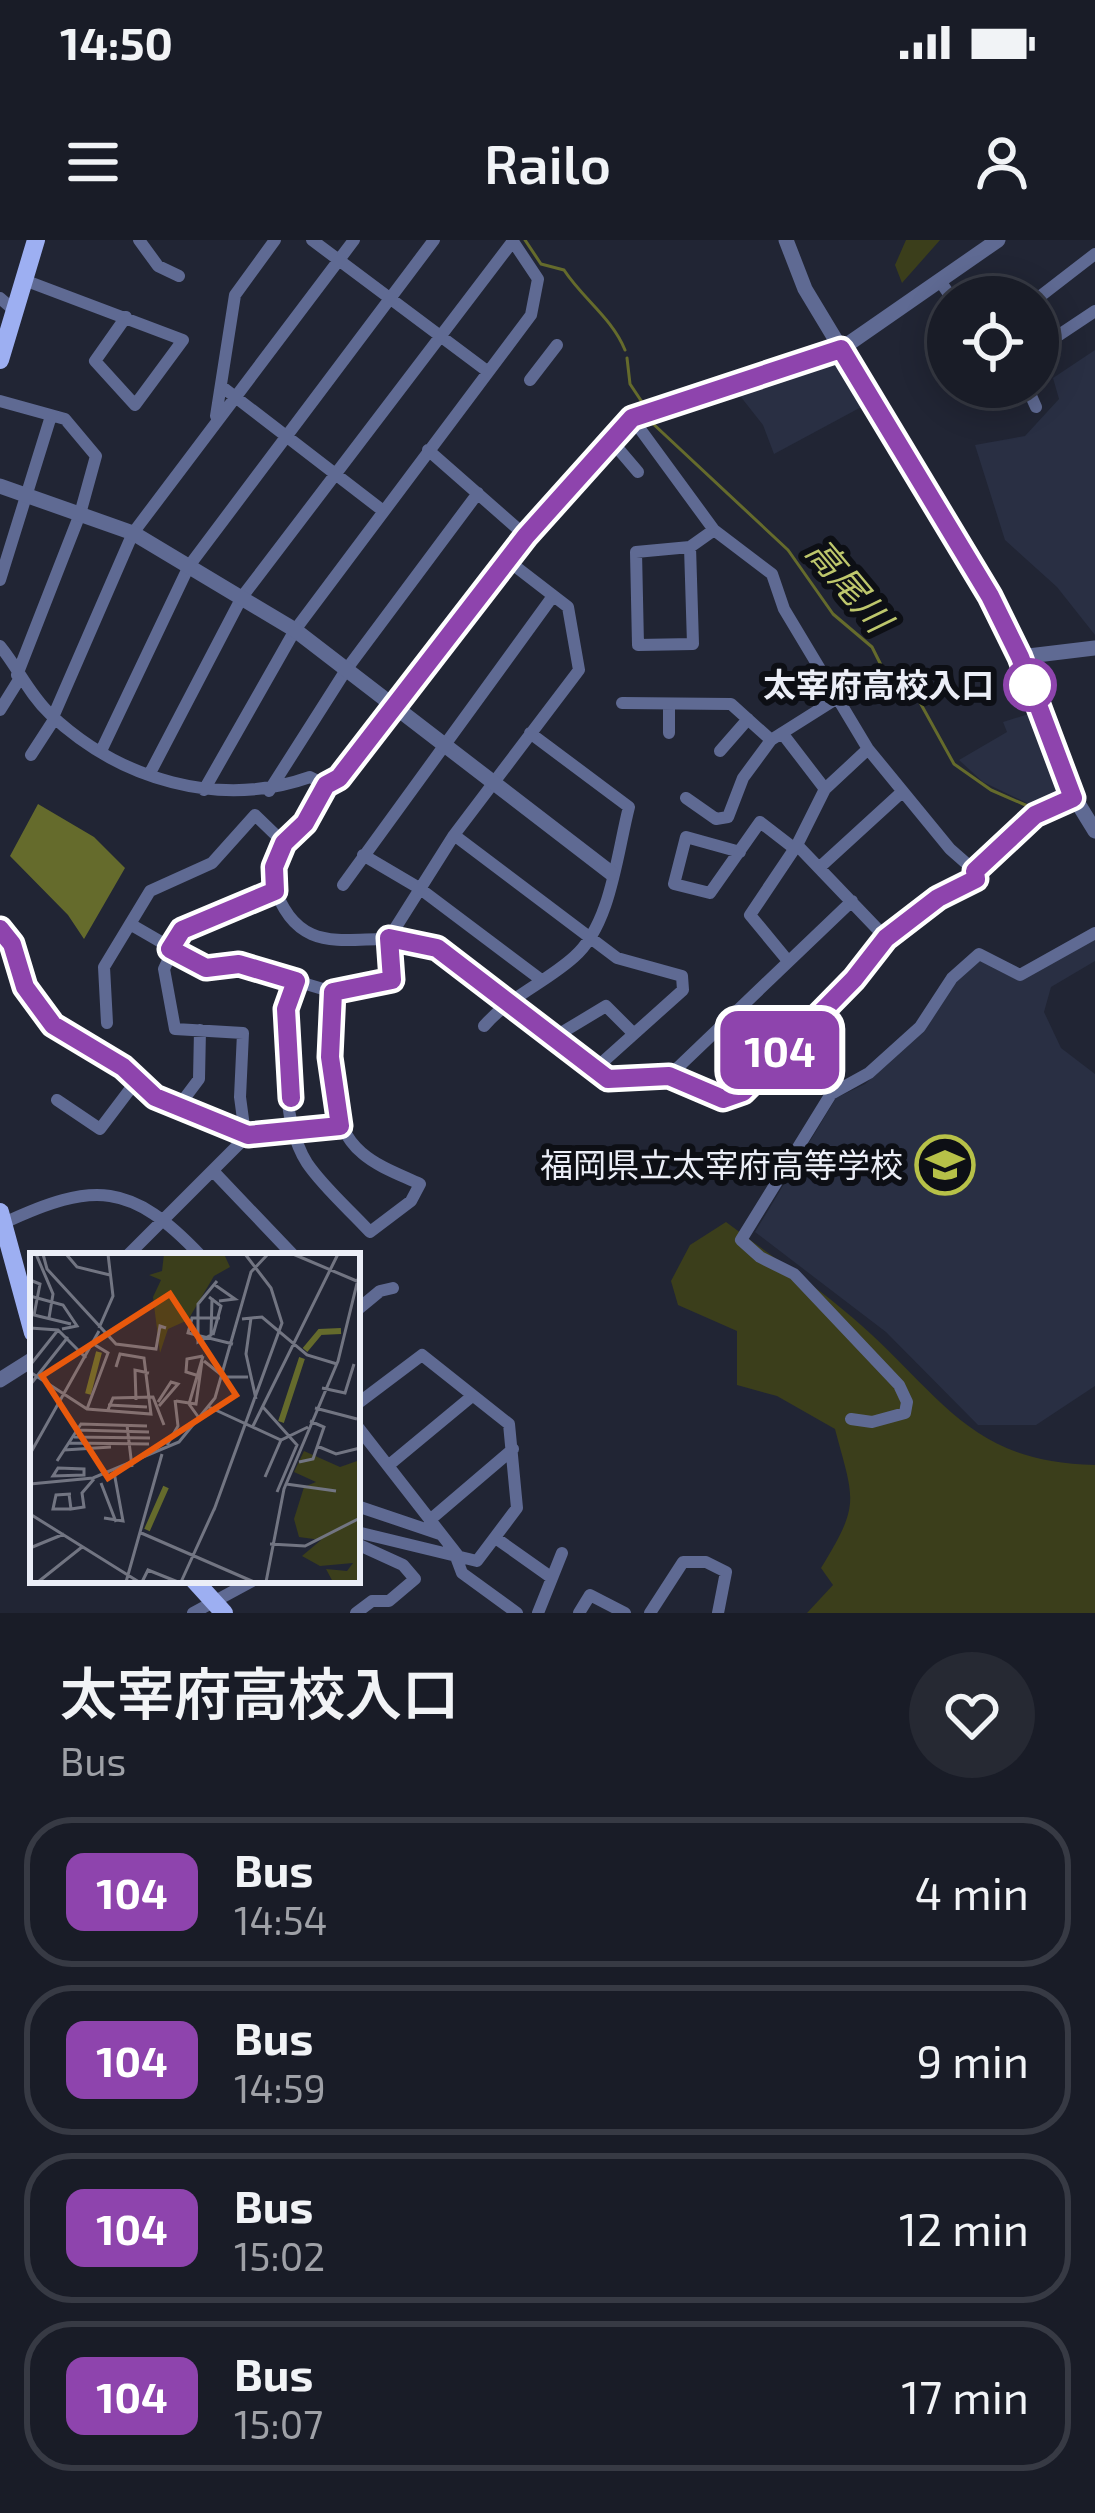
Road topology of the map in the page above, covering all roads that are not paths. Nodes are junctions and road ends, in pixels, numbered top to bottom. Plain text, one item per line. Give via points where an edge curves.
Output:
1 (36, 240) edge
2 (139, 240) edge
3 (275, 240) edge
4 (312, 240) edge
5 (354, 240) edge
6 (434, 240) edge
7 (512, 240) edge
8 (786, 240) edge
9 (998, 240) edge
10 (1095, 254) edge
11 (339, 260) junction
12 (179, 276) dead end
13 (947, 276) edge
14 (24, 280) junction
15 (1059, 282) edge
16 (927, 290) edge
17 (390, 298) junction
18 (7, 304) edge
19 (1095, 311) edge
20 (126, 317) junction
21 (438, 335) junction
22 (1059, 335) edge
23 (557, 345) dead end
24 (841, 349) junction
25 (0, 360) edge
26 (487, 371) junction
27 (530, 380) dead end
28 (221, 386) junction
29 (236, 396) junction
30 (0, 401) edge
31 (51, 416) junction
32 (632, 418) junction
33 (216, 421) junction
34 (288, 436) junction
35 (610, 439) junction
36 (428, 450) junction
37 (337, 472) junction
38 (638, 472) dead end
39 (0, 486) edge
40 (478, 493) junction
41 (29, 496) junction
42 (382, 510) junction
43 (80, 514) junction
44 (714, 530) junction
45 (134, 533) junction
46 (526, 536) junction
47 (690, 547) junction
48 (507, 560) junction
49 (189, 566) junction
50 (0, 580) edge
51 (554, 596) junction
52 (242, 597) junction
53 (295, 630) junction
54 (0, 646) edge
55 (1095, 648) edge
56 (1020, 657) junction
57 (346, 670) junction
58 (18, 676) junction
59 (836, 699) junction
60 (622, 704) dead end
61 (394, 705) junction
62 (669, 705) junction
63 (0, 710) edge
64 (54, 718) junction
65 (748, 719) junction
66 (530, 733) junction
67 (669, 734) dead end
68 (777, 736) junction
69 (444, 745) junction
70 (868, 749) junction
71 (101, 751) junction
72 (720, 751) dead end
73 (31, 755) dead end
74 (149, 775) junction
75 (492, 783) junction
76 (326, 785) junction
77 (825, 789) junction
78 (204, 790) junction
79 (269, 791) junction
80 (902, 792) junction
81 (232, 793) junction
82 (686, 798) dead end
83 (1073, 798) junction
84 (250, 810) dead end
85 (1095, 831) edge
86 (454, 835) junction
87 (284, 843) junction
88 (796, 847) junction
89 (740, 852) junction
90 (363, 855) junction
91 (820, 867) junction
92 (975, 871) junction
93 (611, 873) junction
94 (343, 885) dead end
95 (419, 887) junction
96 (275, 891) junction
97 (852, 902) junction
98 (130, 924) junction
99 (0, 929) edge
100 (1095, 933) edge
101 (593, 936) junction
102 (389, 938) junction
103 (886, 938) junction
104 (170, 949) junction
105 (788, 961) junction
106 (540, 979) junction
107 (296, 981) junction
108 (333, 992) junction
109 (505, 1001) junction
110 (107, 1023) dead end
111 (484, 1026) dead end
112 (200, 1030) junction
113 (634, 1034) junction
114 (551, 1040) junction
115 (596, 1068) junction
116 (669, 1076) junction
117 (137, 1080) junction
118 (57, 1100) dead end
119 (178, 1107) junction
120 (340, 1126) junction
121 (297, 1131) junction
122 (246, 1135) junction
123 (213, 1171) junction
124 (2, 1218) edge
125 (164, 1218) junction
126 (130, 1253) edge
127 (198, 1253) edge
128 (291, 1253) edge
129 (393, 1288) dead end
130 (360, 1308) edge
131 (30, 1322) edge
132 (30, 1361) edge
133 (0, 1380) edge
134 (471, 1397) junction
135 (360, 1402) edge
136 (851, 1419) dead end
137 (360, 1430) edge
138 (513, 1449) junction
139 (389, 1465) junction
140 (360, 1507) edge
141 (431, 1519) junction
142 (360, 1533) edge
143 (443, 1535) junction
144 (497, 1539) junction
145 (360, 1545) edge
146 (562, 1553) dead end
147 (458, 1557) junction
148 (552, 1578) junction
149 (197, 1583) edge
150 (250, 1583) edge
151 (218, 1606) edge
152 (193, 1613) edge
153 (356, 1613) edge
154 (517, 1613) edge
155 (538, 1613) edge
156 (579, 1613) edge
157 (625, 1613) edge
158 (650, 1613) edge
159 (718, 1613) edge

1 - 14 main road
2 - 12 street via 158,266
3 - 28 street via 235,295
4 - 11 street
5 - 11 street
6 - 17 street
7 - 21 street
7 - 26 street via 538,279 539,296
8 - 24 street
9 - 13 street
10 - 15 street
11 - 17 street
11 - 29 street
14 - 18 main road
14 - 20 street
16 - 24 street
17 - 21 street
17 - 34 street
18 - 25 main road
19 - 22 street
20 - 20 street via 183,340 135,405 95,361
21 - 26 street
21 - 37 street
23 - 27 street
24 - 32 street
24 - 56 street
26 - 36 street
28 - 29 street
28 - 33 street
29 - 33 street
29 - 34 street
30 - 31 street
31 - 41 street
31 - 43 street via 65,419 96,456
32 - 35 street
32 - 44 street
33 - 45 street
34 - 37 street
34 - 49 street
35 - 38 street
35 - 46 street
36 - 40 street
36 - 42 street
37 - 42 street
37 - 52 street
39 - 41 street
40 - 46 street
40 - 57 street
41 - 43 street
41 - 50 street
42 - 53 street
43 - 45 street
43 - 58 street
44 - 47 street
44 - 59 street via 772,574
45 - 49 street
45 - 64 street
46 - 48 street
47 - 47 street via 636,552 638,645 693,644
48 - 51 street
48 - 61 street
49 - 52 street
49 - 71 street
51 - 66 street via 568,607 579,670
51 - 69 street
52 - 53 street
52 - 74 street
53 - 57 street
53 - 78 street
54 - 58 street
55 - 56 street
56 - 83 street
57 - 61 street
57 - 79 street
58 - 63 street
58 - 64 street
59 - 68 street
59 - 70 street
60 - 62 street
61 - 69 street
61 - 76 street
62 - 65 street via 731,704
62 - 67 street
64 - 71 street
64 - 73 street
65 - 68 street
65 - 72 street
66 - 75 street
66 - 93 street via 629,807
68 - 77 street
68 - 82 street via 743,778 728,818
69 - 75 street
69 - 90 street
70 - 77 street
70 - 80 street
71 - 74 street
74 - 78 street
75 - 86 street
75 - 93 street
76 - 79 street via 310,777
76 - 87 street
77 - 88 street
78 - 81 street
79 - 81 street
80 - 91 street
80 - 92 street
81 - 84 street
83 - 85 street
83 - 92 street via 1035,815
86 - 95 street
86 - 101 street
87 - 96 street
87 - 98 street via 255,815 212,863 151,891
88 - 89 street via 760,823
88 - 91 street
88 - 105 street via 750,915
89 - 89 street via 710,893 674,884 686,837
90 - 94 street
90 - 95 street
91 - 97 street
92 - 103 street via 976,879
93 - 101 street
95 - 102 street
95 - 106 street
96 - 102 street via 309,935 327,942
96 - 104 street via 182,930
97 - 103 street
97 - 105 street
98 - 104 street
98 - 110 street via 104,967
99 - 117 street via 25,987 53,1025
100 - 136 street via 1019,975 979,954 920,1027 869,1073 831,1094 740,1240 794,1274 875,1355 908,1402 891,1418
101 - 106 street
101 - 113 street via 617,958 682,976 683,990
102 - 108 street via 392,980
102 - 109 street via 437,948
103 - 116 street via 735,1097
104 - 107 street via 206,968 239,964
104 - 112 street via 164,969 175,1029
105 - 116 street
106 - 109 street
107 - 108 street
107 - 121 street via 286,1009 285,1065
108 - 120 street via 330,1057
109 - 111 street
109 - 114 street
112 - 119 street via 199,1079
112 - 122 street via 243,1033
113 - 114 street via 606,1006
113 - 115 street
114 - 115 street
115 - 116 street via 610,1080
117 - 118 street via 100,1129
117 - 119 street
119 - 122 street
120 - 121 street
120 - 121 street via 365,1156 420,1184 411,1201 370,1232 305,1161
121 - 122 street
122 - 123 street
123 - 125 street
123 - 128 street
124 - 125 street via 91,1192 127,1198
124 - 131 main road
125 - 126 street
125 - 127 street
129 - 130 street
132 - 133 street
134 - 135 street via 422,1355
134 - 138 street via 509,1424
134 - 139 street
137 - 139 street
138 - 141 street
138 - 144 street via 517,1508
139 - 141 street
140 - 143 street
141 - 143 street
142 - 147 street
143 - 147 street
144 - 147 street via 482,1559
144 - 148 street
145 - 153 street via 403,1564 415,1579 389,1601
146 - 148 street
147 - 154 street via 462,1573
148 - 155 street
149 - 151 main road
150 - 151 street
151 - 152 street
156 - 157 street via 590,1595
158 - 159 street via 683,1562 706,1562 726,1572

